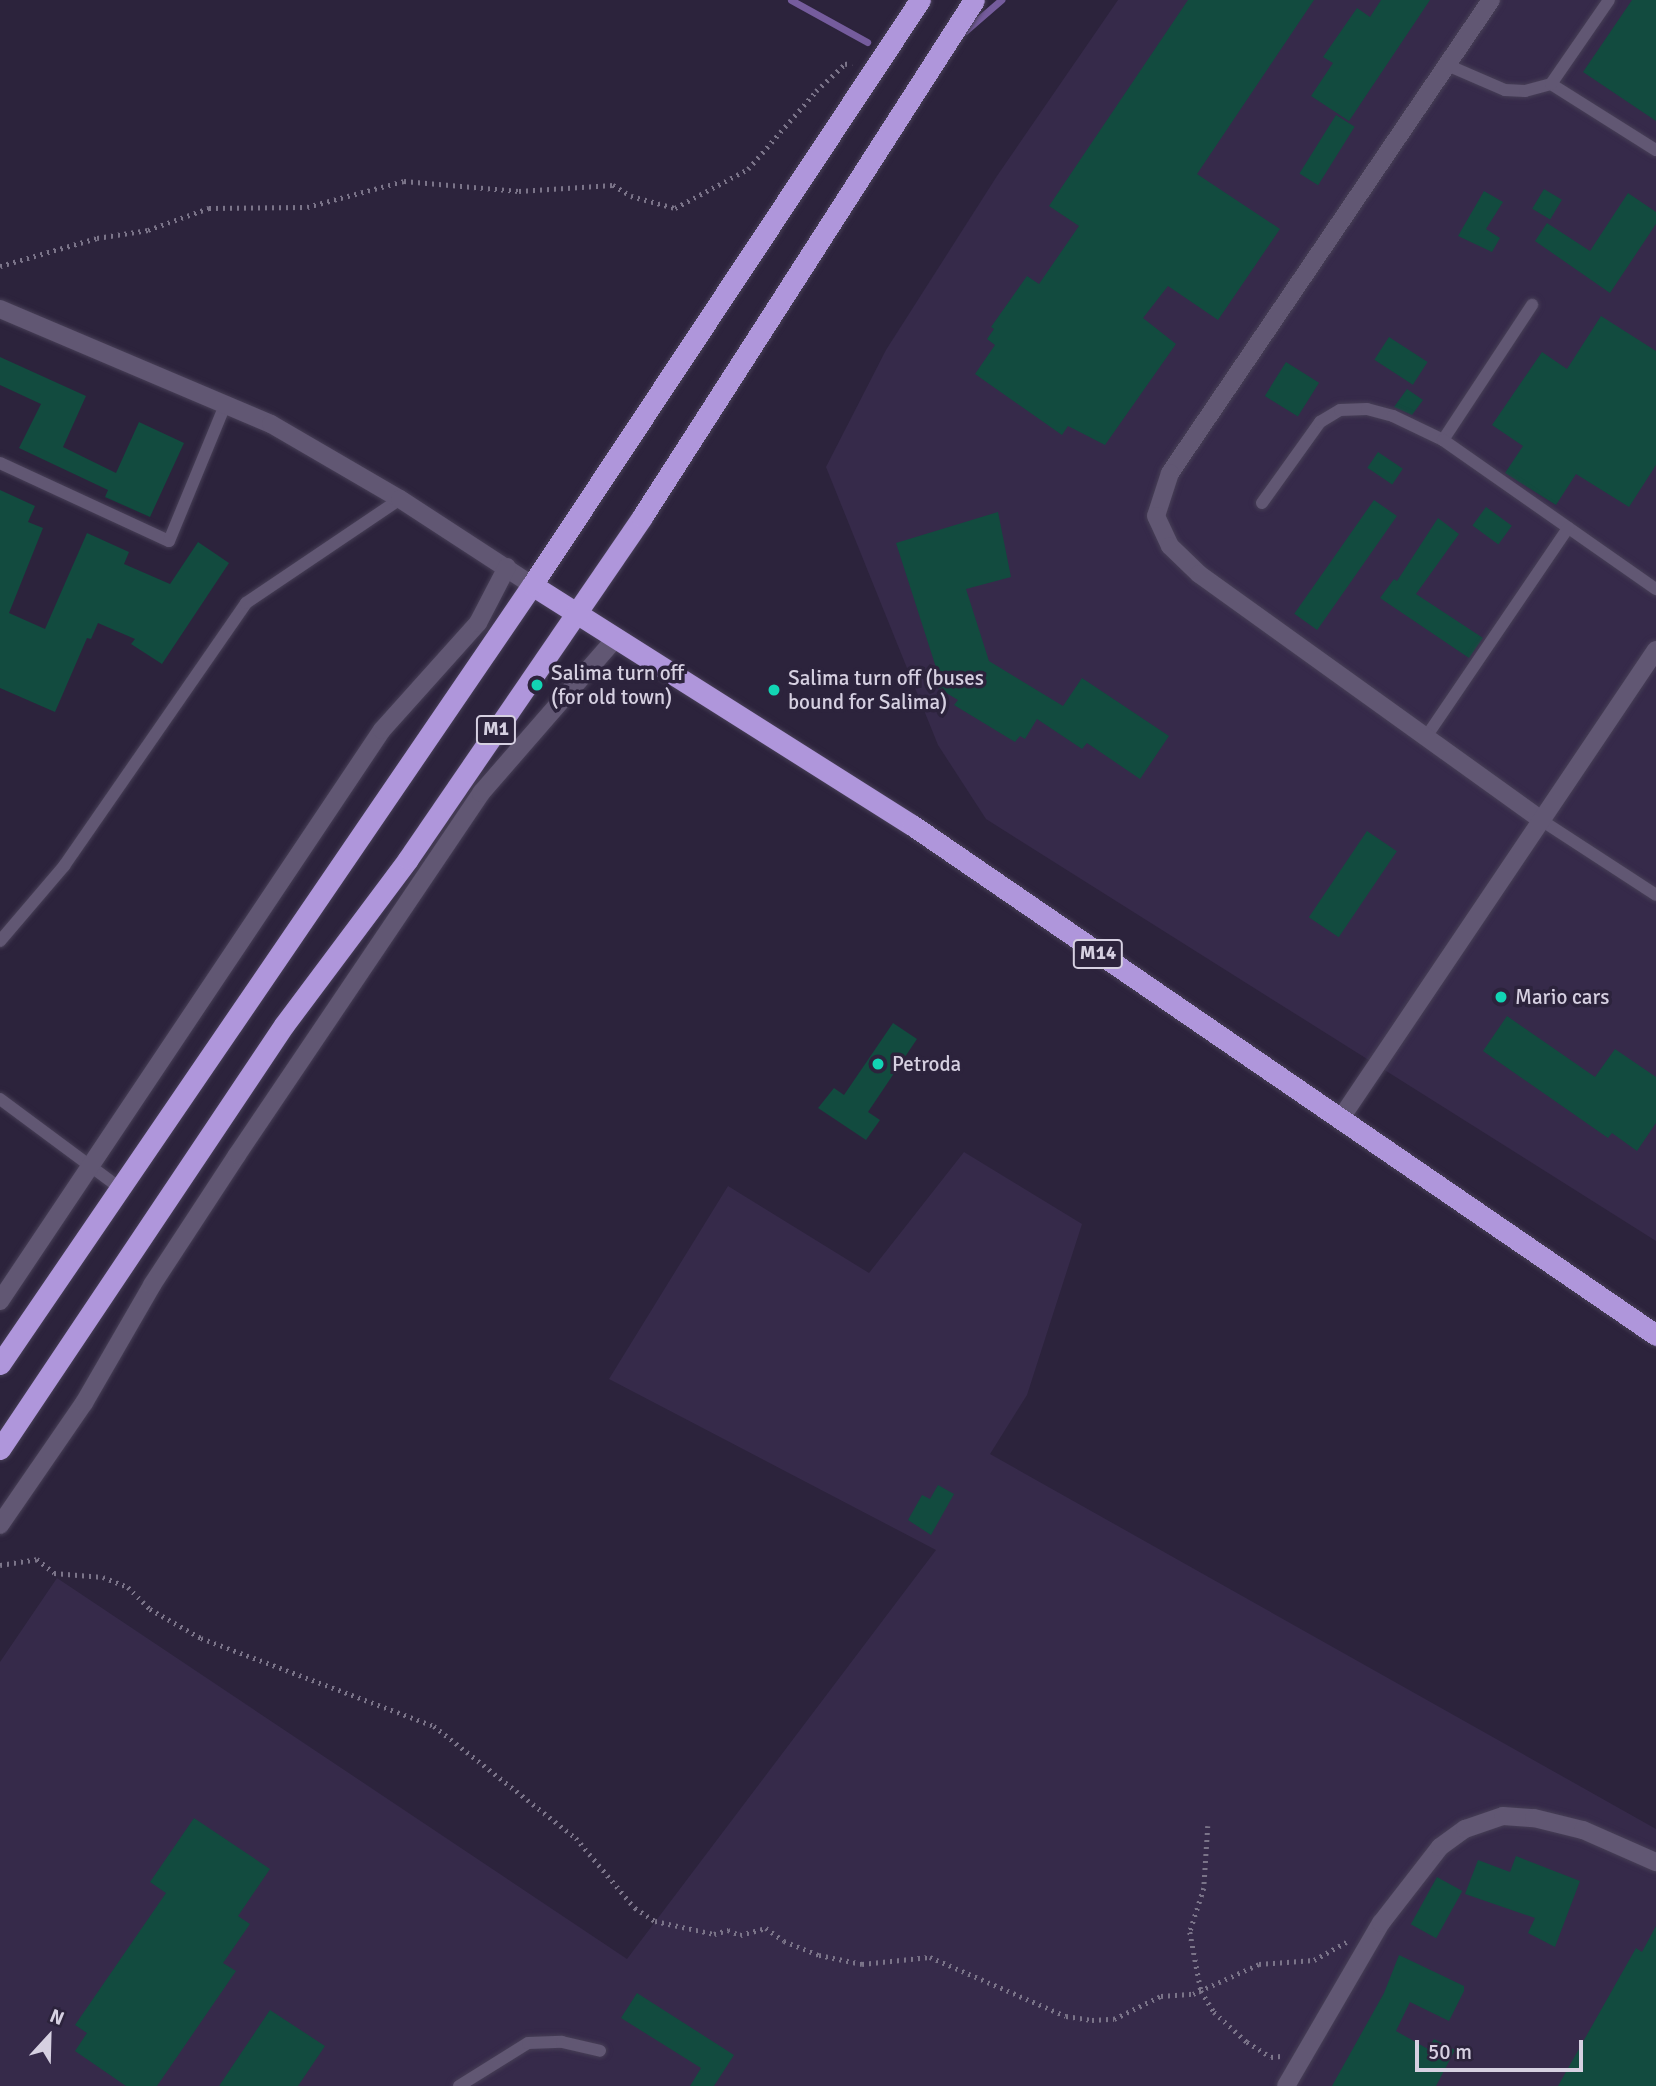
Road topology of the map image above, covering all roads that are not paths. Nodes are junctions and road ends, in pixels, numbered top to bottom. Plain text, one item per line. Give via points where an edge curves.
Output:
1 (920, 0) edge
2 (974, 0) edge
3 (1492, 0) edge
4 (1609, 0) edge
5 (1447, 65) junction
6 (1551, 84) junction
7 (1656, 150) edge
8 (1532, 305) dead end
9 (0, 309) edge
10 (225, 405) junction
11 (1443, 440) junction
12 (0, 463) edge
13 (400, 499) junction
14 (1262, 503) dead end
15 (1568, 528) junction
16 (507, 567) junction
17 (531, 585) junction
18 (1656, 589) edge
19 (575, 613) junction
20 (615, 639) junction
21 (1656, 650) edge
22 (1426, 737) junction
23 (1541, 820) junction
24 (1656, 894) edge
25 (0, 941) edge
26 (0, 1099) edge
27 (1341, 1118) junction
28 (90, 1170) junction
29 (121, 1189) junction
30 (0, 1301) edge
31 (1656, 1335) edge
32 (0, 1364) edge
33 (0, 1449) edge
34 (0, 1525) edge
35 (1656, 1862) edge
36 (600, 2051) dead end
37 (459, 2086) edge
38 (1286, 2086) edge

1 - 17 highway, M1
2 - 19 highway, M1
3 - 5 street
4 - 6 lane
5 - 6 lane via 1504,90 1525,91
5 - 22 street via 1170,473 1156,516 1170,547 1199,574
6 - 7 lane
8 - 11 lane
9 - 10 street
10 - 12 lane via 169,541
10 - 13 street via 271,424
11 - 14 lane via 1393,416 1340,410 1320,422
11 - 15 lane
13 - 16 street
13 - 25 lane via 246,603 64,866
15 - 18 lane
15 - 22 lane
16 - 17 street
16 - 28 street via 478,624 382,730 149,1073
17 - 19 highway, M14
17 - 29 highway, M1
19 - 20 highway, M14
19 - 33 highway, M1 via 408,859 284,1025
20 - 27 highway, M14 via 912,825
20 - 34 street via 481,793 237,1154 152,1285 84,1403
21 - 23 street
22 - 23 street
23 - 24 lane
23 - 27 street
26 - 28 lane
27 - 31 highway, M14
28 - 29 lane
28 - 30 street
29 - 32 highway, M1
35 - 38 street via 1583,1830 1534,1818 1503,1816 1465,1829 1440,1847 1381,1923
36 - 37 lane via 562,2042 528,2043

